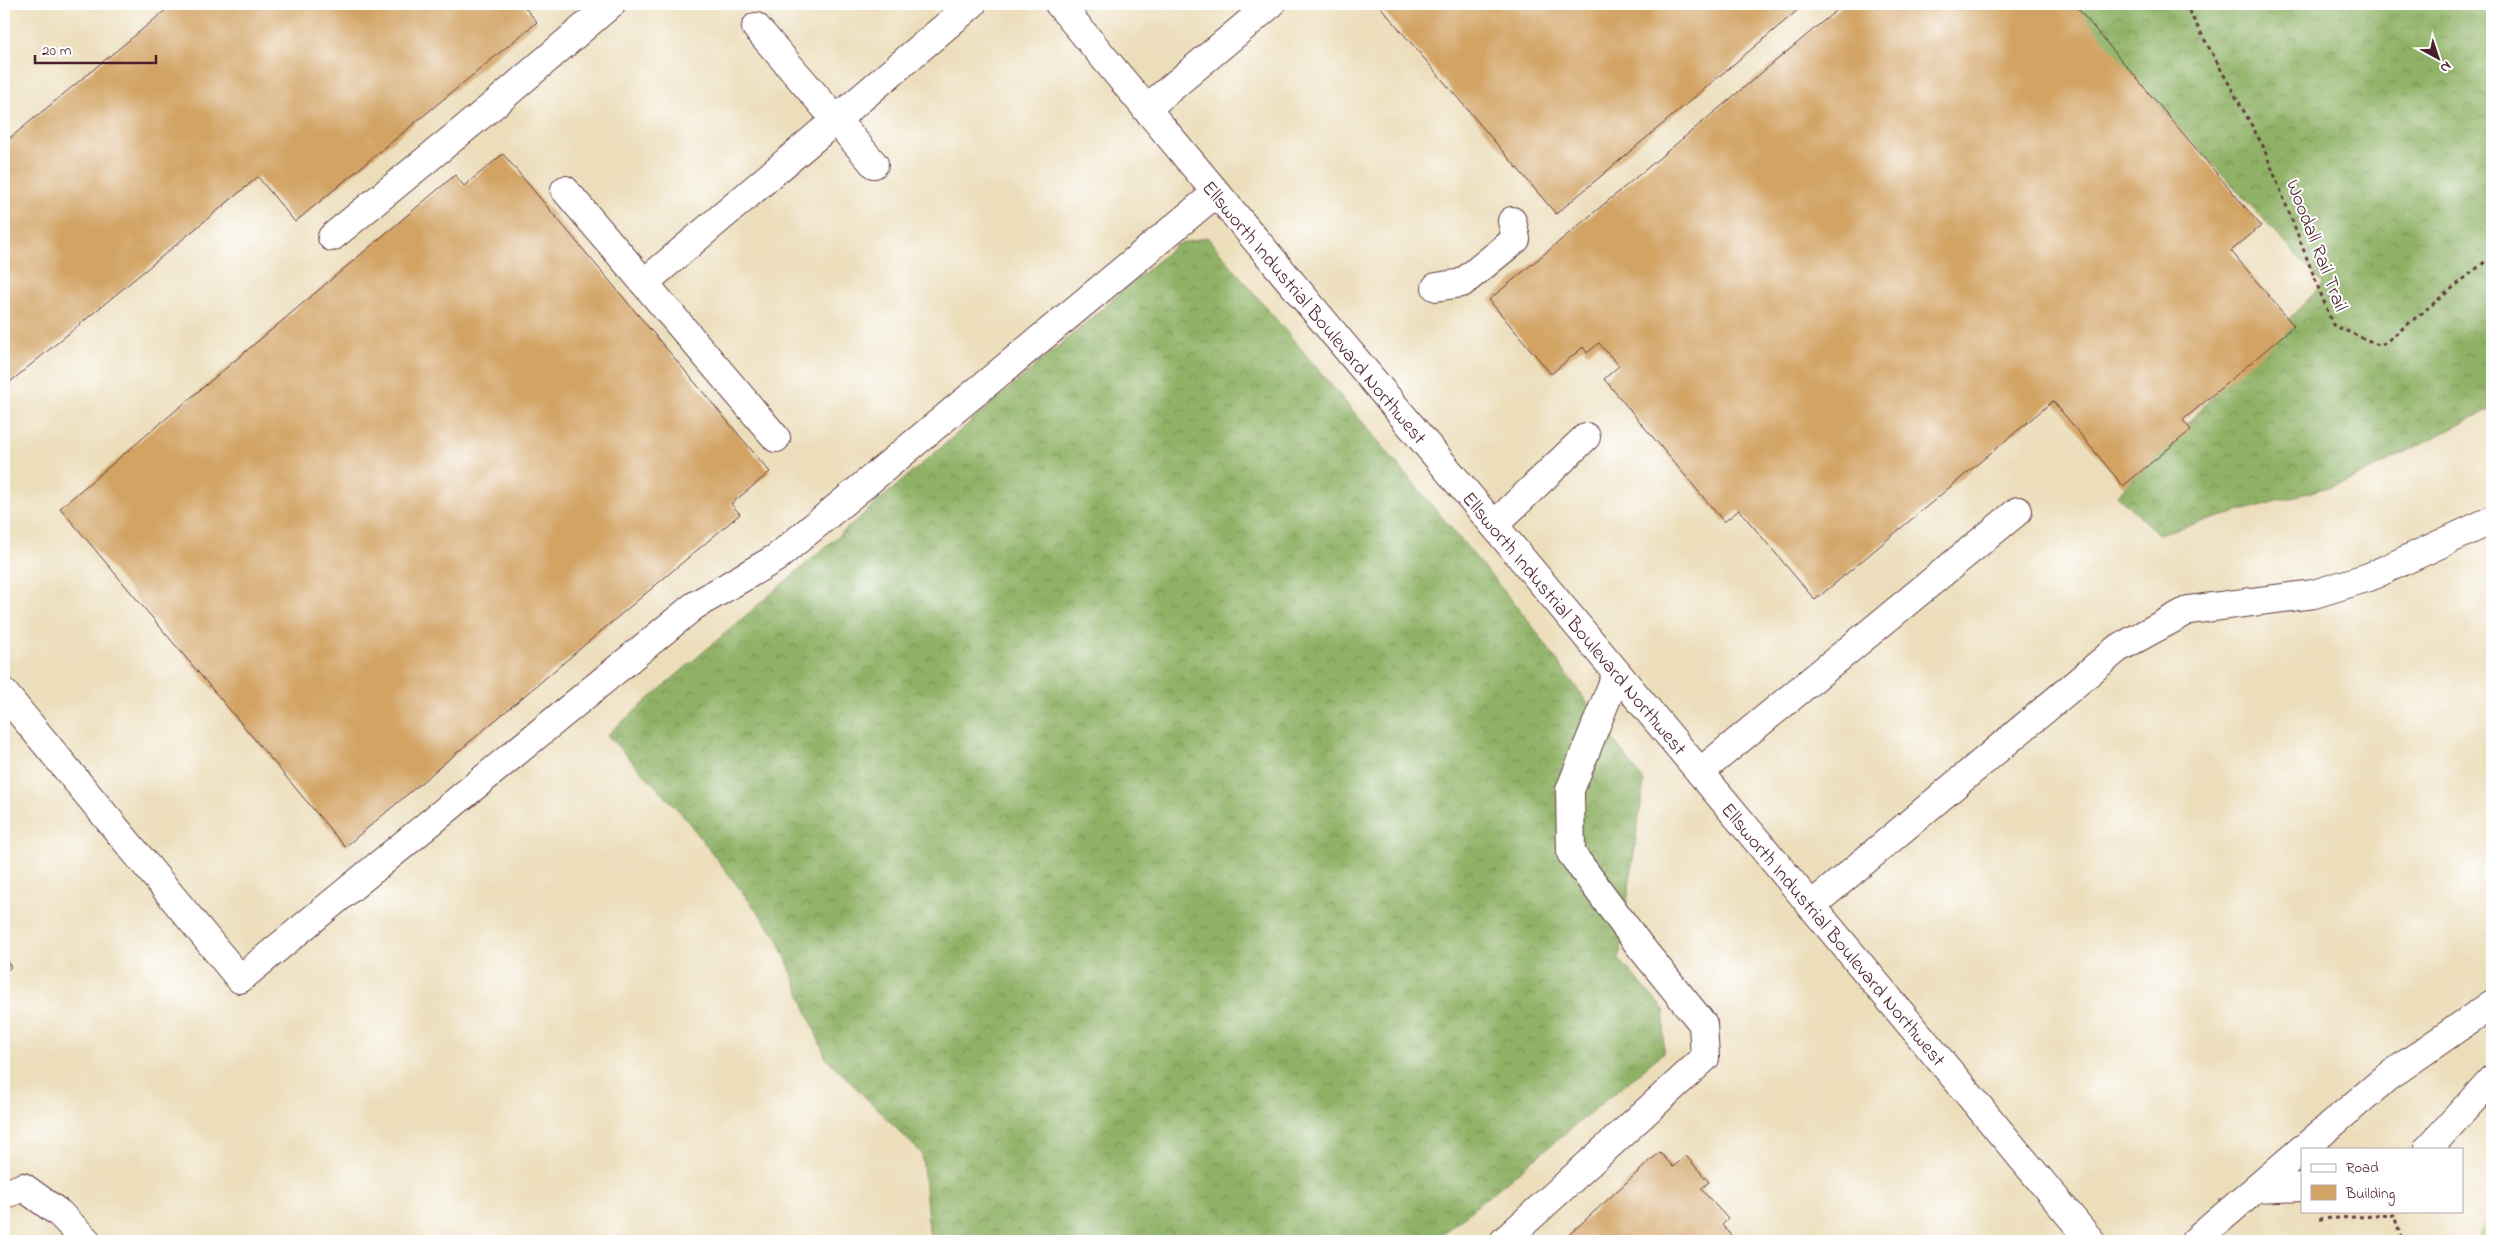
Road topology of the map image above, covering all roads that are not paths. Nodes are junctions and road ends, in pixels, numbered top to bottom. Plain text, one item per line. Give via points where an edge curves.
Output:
1 (611, 4) edge
2 (972, 4) edge
3 (1059, 4) edge
4 (1271, 4) edge
5 (756, 27) dead end
6 (1146, 109) junction
7 (836, 120) junction
8 (874, 164) dead end
9 (565, 190) dead end
10 (1216, 193) junction
11 (1512, 221) dead end
12 (332, 237) dead end
13 (644, 283) junction
14 (1436, 287) dead end
15 (1586, 437) dead end
16 (776, 438) dead end
17 (2018, 511) dead end
18 (2492, 520) edge
19 (1494, 525) junction
20 (1617, 673) junction
21 (4, 693) edge
22 (1700, 772) junction
23 (1811, 906) junction
24 (2492, 1004) edge
25 (2492, 1079) edge
26 (2304, 1148) edge
27 (2429, 1148) edge
28 (2301, 1151) edge
29 (2301, 1187) edge
30 (2256, 1189) junction
31 (4, 1195) edge
32 (87, 1241) edge
33 (1504, 1241) edge
34 (2091, 1241) edge
35 (2195, 1241) edge

1 - 12 street
2 - 7 street
3 - 6 street, Ellsworth Industrial Boulevard Northwest
4 - 6 street
5 - 7 street
6 - 10 street, Ellsworth Industrial Boulevard Northwest
7 - 8 street
7 - 13 street
9 - 13 street
10 - 19 street, Ellsworth Industrial Boulevard Northwest
10 - 21 street via 776,558 694,606 240,979
11 - 14 street via 1516,239 1462,283
13 - 16 street
15 - 19 street
17 - 22 street
18 - 23 street via 2369,577 2314,594 2189,610 2117,649
19 - 20 street, Ellsworth Industrial Boulevard Northwest
20 - 22 street, Ellsworth Industrial Boulevard Northwest
20 - 33 street via 1570,790 1571,852 1639,945 1703,1024 1705,1058
22 - 23 street, Ellsworth Industrial Boulevard Northwest
23 - 34 street, Ellsworth Industrial Boulevard Northwest
24 - 26 street via 2386,1078
25 - 27 street
28 - 30 street
29 - 30 street
30 - 35 street
31 - 32 street via 24,1186 59,1213

